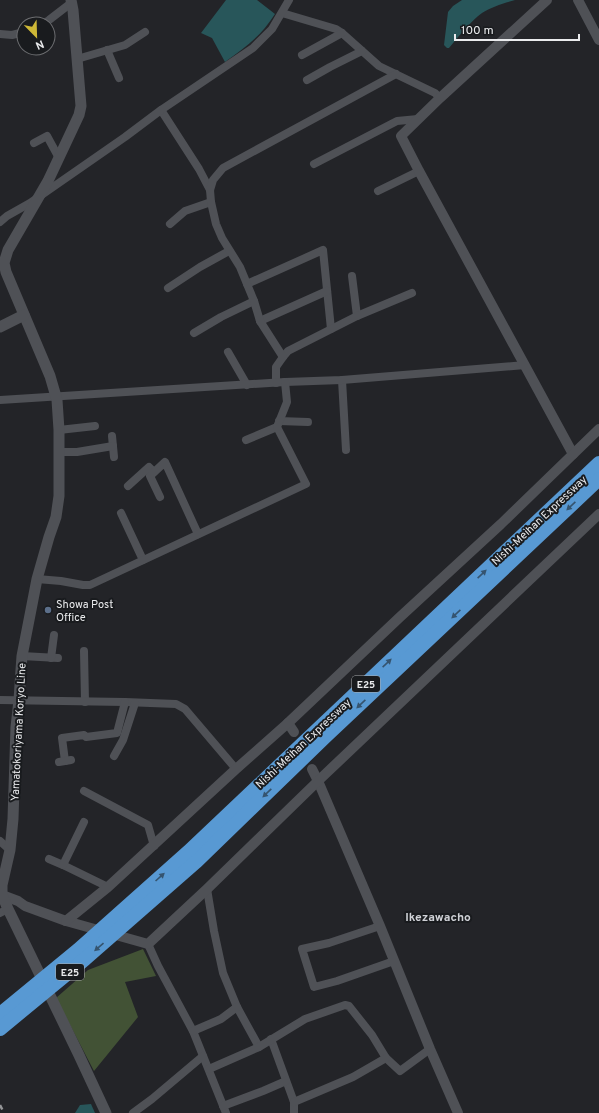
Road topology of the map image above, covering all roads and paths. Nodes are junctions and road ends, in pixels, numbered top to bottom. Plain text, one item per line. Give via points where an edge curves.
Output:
1 (289, 0) edge
2 (547, 0) edge
3 (578, 0) edge
4 (71, 1) edge
5 (282, 13) junction
6 (54, 16) edge
7 (146, 32) dead end
8 (342, 33) junction
9 (0, 34) edge
10 (16, 34) edge
11 (599, 40) edge
12 (107, 50) junction
13 (362, 51) junction
14 (302, 55) dead end
15 (77, 59) junction
16 (396, 74) junction
17 (119, 78) dead end
18 (307, 80) dead end
19 (440, 98) junction
20 (161, 110) junction
21 (418, 119) junction
22 (34, 143) dead end
23 (58, 158) junction
24 (314, 164) dead end
25 (419, 171) junction
26 (210, 190) junction
27 (378, 190) dead end
28 (40, 195) junction
29 (211, 202) junction
30 (0, 222) edge
31 (170, 224) dead end
32 (229, 251) junction
33 (2, 260) edge
34 (352, 276) dead end
35 (247, 284) junction
36 (168, 288) dead end
37 (327, 291) junction
38 (412, 293) dead end
39 (254, 301) junction
40 (24, 315) junction
41 (357, 316) junction
42 (260, 321) junction
43 (0, 327) edge
44 (331, 329) junction
45 (194, 333) dead end
46 (228, 352) dead end
47 (282, 357) junction
48 (525, 365) junction
49 (342, 380) junction
50 (280, 382) junction
51 (247, 384) junction
52 (57, 397) junction
53 (0, 400) edge
54 (308, 422) dead end
55 (278, 424) junction
56 (95, 426) dead end
57 (599, 429) edge
58 (59, 430) junction
59 (112, 436) dead end
60 (246, 440) dead end
61 (113, 446) junction
62 (346, 450) dead end
63 (59, 452) junction
64 (573, 454) junction
65 (114, 457) dead end
66 (599, 463) edge
67 (154, 472) junction
68 (599, 479) edge
69 (128, 486) dead end
70 (160, 497) dead end
71 (121, 513) dead end
72 (599, 514) edge
73 (198, 534) junction
74 (143, 560) junction
75 (37, 579) junction
76 (54, 635) dead end
77 (84, 651) dead end
78 (22, 656) junction
79 (0, 700) edge
80 (19, 700) junction
81 (85, 702) junction
82 (125, 702) junction
83 (135, 703) junction
84 (288, 723) junction
85 (294, 732) dead end
86 (114, 756) dead end
87 (65, 761) dead end
88 (236, 769) junction
89 (312, 770) dead end
90 (318, 781) junction
91 (84, 791) dead end
92 (84, 822) dead end
93 (0, 841) edge
94 (154, 846) junction
95 (10, 850) junction
96 (49, 859) dead end
97 (63, 865) junction
98 (108, 887) junction
99 (207, 889) junction
100 (2, 895) junction
101 (135, 908) junction
102 (4, 911) edge
103 (66, 921) junction
104 (380, 926) junction
105 (148, 944) junction
106 (394, 960) junction
107 (237, 1008) junction
108 (0, 1014) edge
109 (0, 1029) edge
110 (193, 1031) junction
111 (271, 1039) junction
112 (259, 1047) junction
113 (430, 1049) junction
114 (203, 1056) junction
115 (386, 1058) junction
116 (208, 1069) junction
117 (286, 1081) junction
118 (294, 1102) junction
119 (224, 1110) edge
120 (106, 1113) edge
121 (133, 1113) edge
122 (294, 1113) edge
123 (458, 1113) edge

1 - 5 street
2 - 19 street
3 - 11 street
4 - 6 street
4 - 15 main road, Yamatokoriyama Koryo Line
5 - 8 street
5 - 20 street via 272,29 253,48
7 - 12 street via 125,45
8 - 13 street
8 - 14 street
9 - 10 street
12 - 15 street
12 - 17 street
13 - 16 street via 379,66
13 - 18 street
15 - 23 main road, Yamatokoriyama Koryo Line via 81,106
16 - 19 street
16 - 26 street via 222,168 213,180
19 - 21 street
20 - 26 street
20 - 28 street
21 - 24 street via 397,121
21 - 25 street via 401,136
22 - 23 street via 47,136
23 - 28 main road, Yamatokoriyama Koryo Line
25 - 27 street
25 - 48 street
26 - 29 street
28 - 30 street
28 - 33 main road, Yamatokoriyama Koryo Line
29 - 31 street via 185,211
29 - 32 street via 216,224
32 - 35 street
32 - 36 street
33 - 40 main road, Yamatokoriyama Koryo Line
34 - 41 street
35 - 37 street via 323,250
35 - 39 street
37 - 42 street
37 - 44 street
38 - 41 street
39 - 42 street
39 - 45 street
40 - 43 main road
40 - 52 main road, Yamatokoriyama Koryo Line
41 - 44 street
42 - 47 street
44 - 47 street via 288,351
46 - 51 street
47 - 50 street via 276,367
48 - 49 street
48 - 64 street
49 - 50 street
49 - 62 street
50 - 51 street
50 - 55 street via 287,402
51 - 52 street
52 - 53 street
52 - 58 main road, Yamatokoriyama Koryo Line
54 - 55 street
55 - 60 street
55 - 73 street via 306,484
56 - 58 street
57 - 64 street
58 - 63 main road, Yamatokoriyama Koryo Line
59 - 61 street
61 - 63 street
61 - 65 street
63 - 75 main road, Yamatokoriyama Koryo Line via 59,496 56,517
64 - 84 street
101 -> 66 highway, Nishi-Meihan Expressway / E25 via 188,852
67 - 69 street via 150,467
67 - 70 street via 150,476
67 - 73 street via 165,462
68 -> 101 highway, Nishi-Meihan Expressway / E25 via 197,861
71 - 74 street
72 - 90 street
73 - 74 street
74 - 75 street via 90,585
75 - 78 main road, Yamatokoriyama Koryo Line
76 - 78 street via 55,658
77 - 81 street
78 - 80 main road, Yamatokoriyama Koryo Line
79 - 80 street
80 - 81 street
80 - 95 main road, Yamatokoriyama Koryo Line
81 - 82 street
82 - 83 street
82 - 87 street via 117,733 62,738
83 - 86 street via 123,740
83 - 88 street via 176,704 182,707
84 - 85 street
84 - 88 street
88 - 94 street
89 - 90 street
90 - 99 street
90 - 104 street
91 - 94 street via 148,825
92 - 97 street
93 - 95 street
94 - 98 street
95 - 100 main road, Yamatokoriyama Koryo Line
96 - 97 street
97 - 98 street
98 - 103 street
99 - 105 street
99 - 107 street via 223,973
100 - 102 main road, Yamatokoriyama Koryo Line
100 - 103 street
101 - 108 highway, Nishi-Meihan Expressway / E25 via 73,954
101 -> 109 highway, Nishi-Meihan Expressway / E25 via 86,959
102 - 120 main road, Yamatokoriyama Koryo Line via 78,1053
103 - 105 street
104 - 106 street
104 - 106 street via 302,949 314,987
105 - 110 street
106 - 113 street
107 - 110 street via 221,1019
107 - 112 street
110 - 114 street
111 - 112 street
111 - 115 street via 305,1019 345,1005 349,1006 372,1035
111 - 117 street
112 - 116 street
113 - 115 street via 400,1071
113 - 123 street
114 - 116 street
114 - 121 street
115 - 118 street via 353,1077
116 - 119 street
117 - 118 street
117 - 119 street
118 - 122 street

